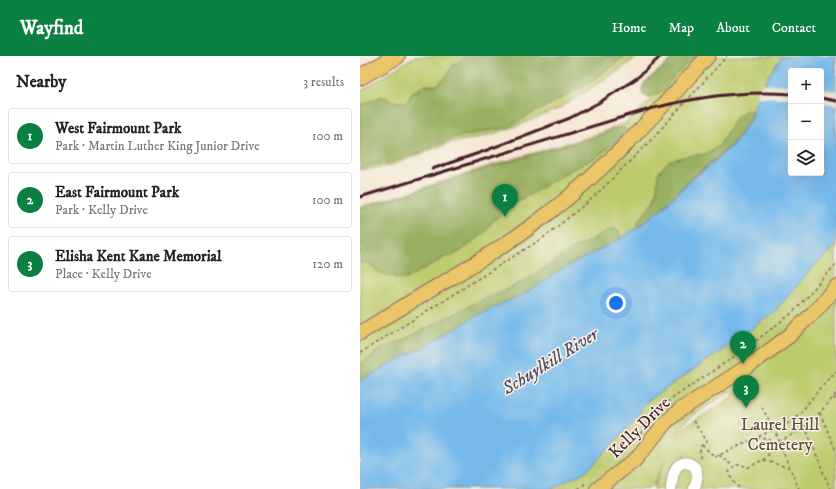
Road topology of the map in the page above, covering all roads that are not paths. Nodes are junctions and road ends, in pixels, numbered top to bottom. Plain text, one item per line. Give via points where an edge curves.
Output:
1 (376, 56) edge
2 (397, 56) edge
3 (708, 56) edge
4 (360, 70) edge
5 (360, 77) edge
6 (836, 286) edge
7 (360, 332) edge
8 (597, 489) edge
9 (671, 489) edge
10 (694, 489) edge

1 - 4 highway
2 - 5 highway
3 - 7 main road via 619,151 557,207 488,255
6 - 8 main road, Kelly Drive via 789,336 753,363 680,410 666,422 635,460
9 - 10 lane via 676,469 687,462 692,464 697,473

